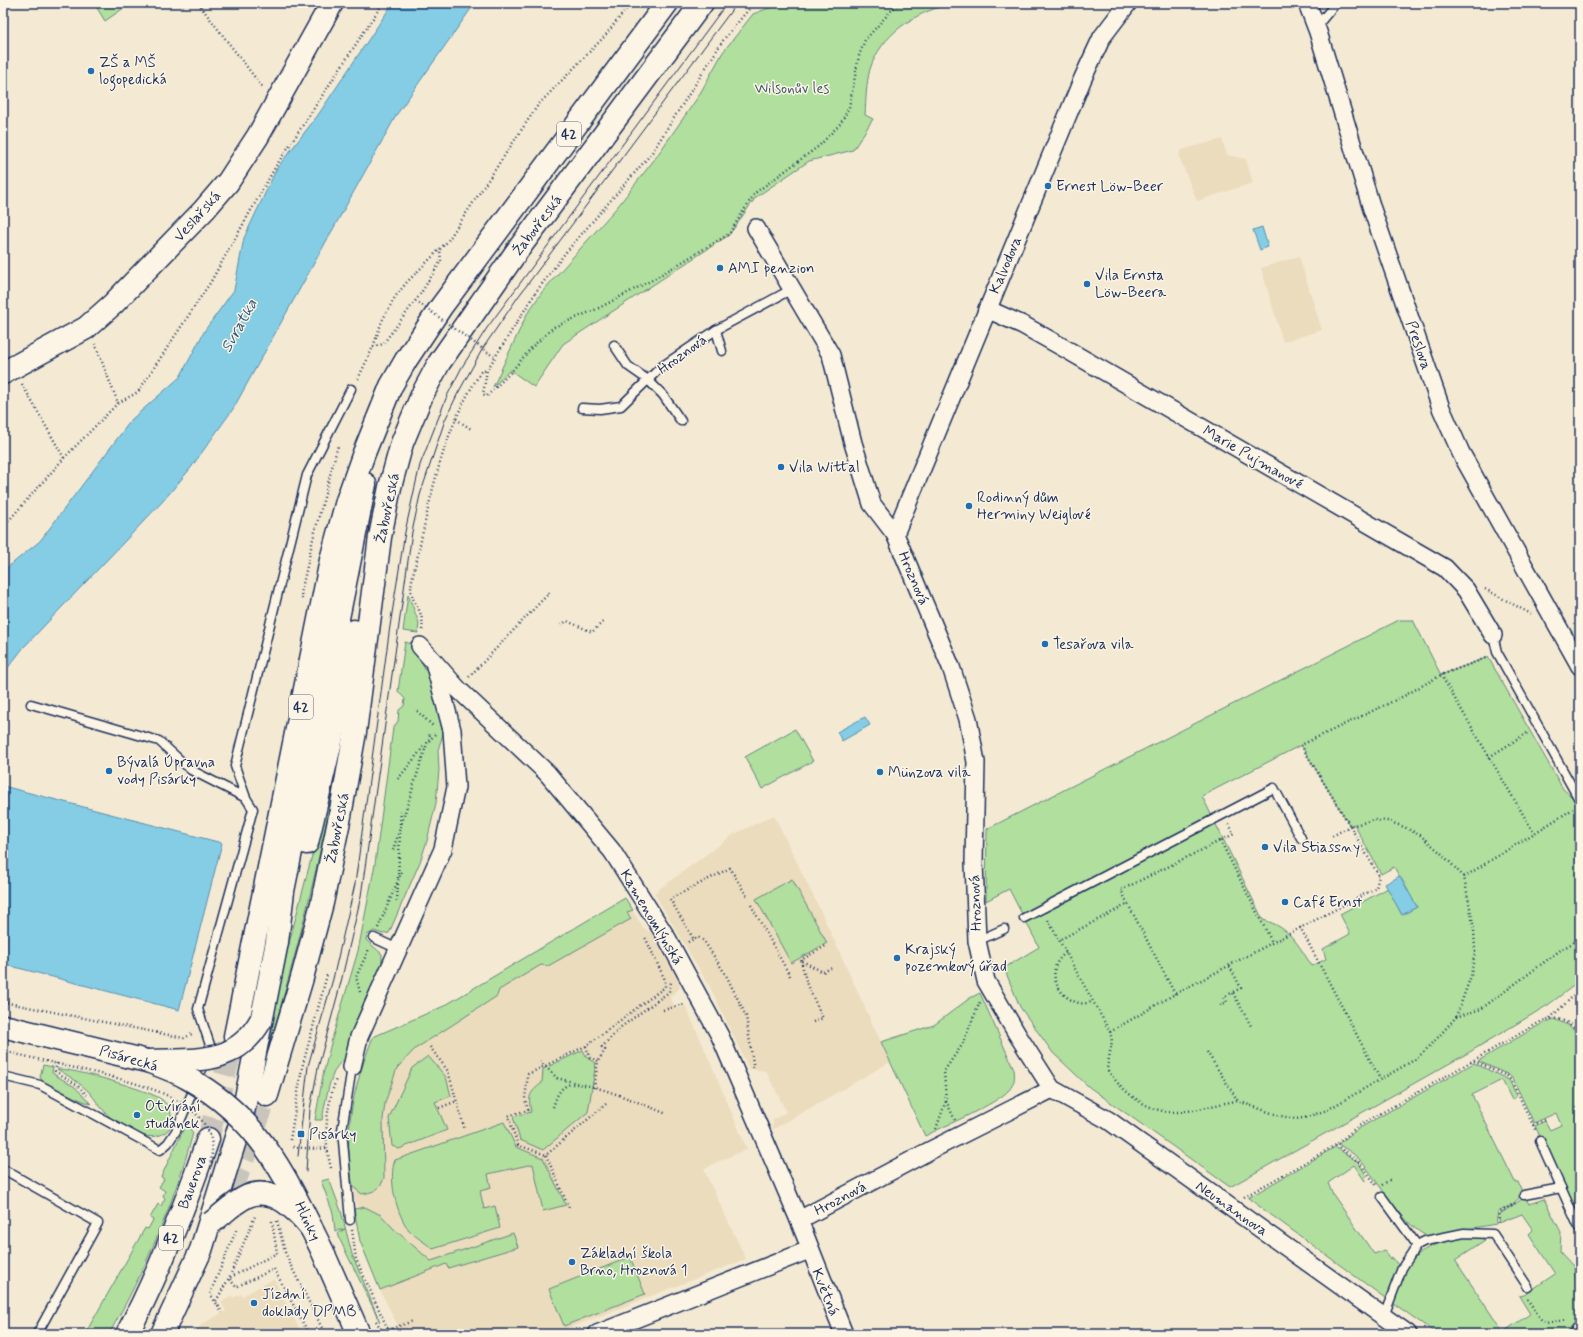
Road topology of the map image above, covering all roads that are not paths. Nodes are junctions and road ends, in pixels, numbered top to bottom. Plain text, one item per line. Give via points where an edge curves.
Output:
1 (332, 3) edge
2 (667, 3) edge
3 (702, 3) edge
4 (1128, 3) edge
5 (1307, 3) edge
6 (1336, 3) edge
7 (1318, 32) junction
8 (756, 228) dead end
9 (792, 289) junction
10 (987, 309) junction
11 (716, 330) junction
12 (614, 345) dead end
13 (722, 351) dead end
14 (12, 378) edge
15 (648, 380) junction
16 (392, 386) junction
17 (351, 389) dead end
18 (582, 408) dead end
19 (681, 421) dead end
20 (895, 534) junction
21 (380, 537) junction
22 (1493, 634) joint
23 (420, 646) road end
24 (434, 662) junction
25 (1580, 666) edge
26 (31, 704) dead end
27 (246, 798) junction
28 (1580, 801) edge
29 (1301, 838) dead end
30 (1024, 918) dead end
31 (1004, 929) dead end
32 (374, 938) dead end
33 (977, 941) junction
34 (277, 942) junction
35 (398, 949) junction
36 (261, 1020) junction
37 (3, 1026) edge
38 (235, 1036) tunnel mouth
39 (147, 1060) junction
40 (352, 1067) joint
41 (3, 1076) edge
42 (1052, 1088) junction
43 (267, 1095) tunnel mouth
44 (242, 1118) junction
45 (208, 1139) tunnel mouth
46 (1540, 1141) road end
47 (3, 1169) edge
48 (1561, 1188) junction
49 (1524, 1195) road end
50 (1382, 1197) road end
51 (350, 1220) road end
52 (799, 1220) junction
53 (211, 1223) junction
54 (312, 1229) junction
55 (1580, 1230) edge
56 (1417, 1245) junction
57 (809, 1250) junction
58 (1528, 1287) road end
59 (1384, 1316) junction
60 (1580, 1330) edge
61 (37, 1334) edge
62 (127, 1334) edge
63 (162, 1334) edge
64 (359, 1334) edge
65 (597, 1334) edge
66 (844, 1334) edge
67 (1408, 1334) edge
68 (1579, 1334) edge

1 - 14 main road, Veslařská via 258,136 228,182 113,304 86,328
2 - 16 main road, Žabovřeská / 42 via 441,307
3 - 21 main road, Žabovřeská / 42 via 516,251 440,363 422,395 402,443
4 - 10 street, Kalvodova via 1102,37
5 - 7 street, Preslova
6 - 7 lane via 1321,21
7 - 25 street, Preslova via 1372,209 1441,408 1461,453
8 - 9 street, Hroznová
9 - 11 lane, Hroznová
9 - 20 street, Hroznová via 831,355 853,443 872,504
10 - 20 street, Kalvodova
10 - 22 street, Marie Pujmanové via 1064,348 1445,568 1466,590
11 - 13 lane, Hroznová
11 - 15 lane, Hroznová via 661,367
12 - 15 lane, Hroznová via 628,366
15 - 18 lane, Hroznová via 621,406
15 - 19 lane, Hroznová via 663,395
16 - 34 main road, 42 via 365,485 283,891
16 - 38 main road, Žabovřeská / 42 via 347,501 331,560
17 - 27 lane via 307,475 235,766
20 - 33 street, Hroznová via 951,667 968,719 976,762 974,862
21 - 34 main road, 42 via 365,567 346,677 322,781 295,894
21 - 43 main road, Žabovřeská / 42 via 355,732 340,816 322,903
22 - 28 lane via 1497,652
23 - 24 street
24 - 35 street via 452,730 456,786 443,849
24 - 52 street, Kamenomlýnská via 458,690 547,773 612,851 667,938 720,1036
26 - 27 lane via 159,742 191,770
27 - 41 lane via 253,809 198,1009 211,1048 176,1131 168,1143 160,1150 40,1085
29 - 30 lane via 1274,788
31 - 33 lane
32 - 35 lane
33 - 42 street, Hroznová via 986,981
34 - 36 main road, 42
35 - 40 street via 359,1037
36 - 39 main road, bridge via 245,1042 222,1055 193,1060
36 - 44 main road, 42
37 - 39 main road, Pisárecká
39 - 44 main road, Pisárecká, bridge via 200,1085
40 - 51 lane via 342,1130
42 - 52 street, Hroznová
42 - 59 street, Neumannova via 1108,1120
44 - 53 main road, bridge
44 - 54 main road, Hlinky, bridge via 276,1162
45 - 62 main road, Bauerova / 42 via 174,1231
46 - 48 lane
47 - 61 lane via 98,1223
48 - 49 lane
48 - 55 lane
50 - 56 lane
52 - 57 street, Hroznová
53 - 54 main road, bridge via 238,1201 261,1193 286,1203 302,1216
53 - 63 main road via 202,1250
54 - 64 main road, Hlinky, bridge
56 - 58 lane via 1464,1233 1493,1234
56 - 59 lane via 1402,1268
57 - 65 street
57 - 66 street, Květná
59 - 67 street, Neumannova
60 - 68 street

